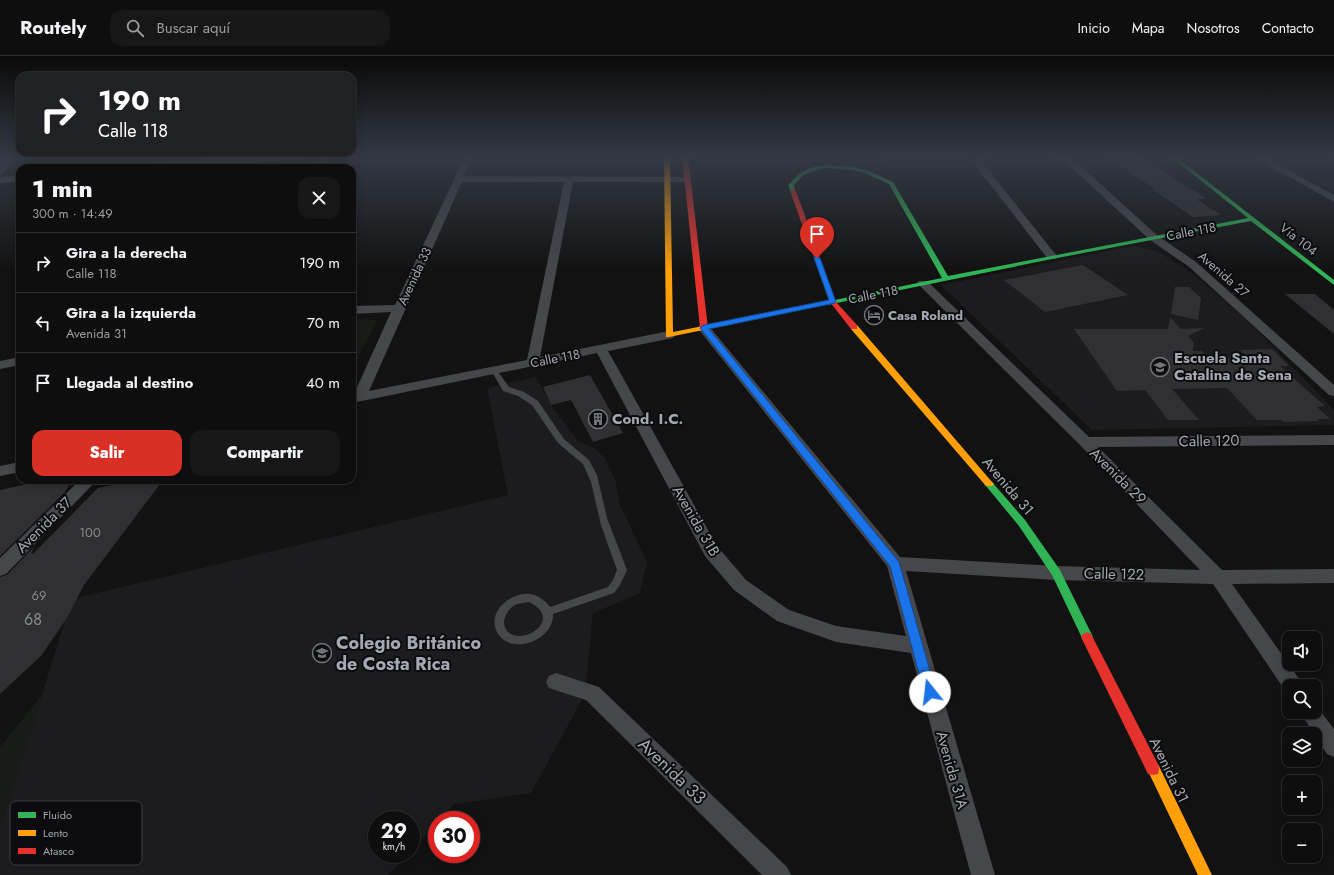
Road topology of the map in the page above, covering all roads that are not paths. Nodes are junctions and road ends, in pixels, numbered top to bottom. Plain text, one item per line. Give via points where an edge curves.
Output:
1 (452, 194) edge
2 (566, 194) edge
3 (668, 194) edge
4 (689, 194) edge
5 (794, 194) edge
6 (897, 194) edge
7 (1003, 194) edge
8 (1106, 194) edge
9 (1221, 194) edge
10 (1252, 219) junction
11 (1175, 234) junction
12 (1226, 234) dead end
13 (1259, 235) dead end
14 (1275, 237) junction
15 (1154, 238) junction
16 (1052, 257) junction
17 (1331, 278) edge
18 (946, 279) junction
19 (923, 283) junction
20 (833, 302) junction
21 (399, 308) junction
22 (356, 310) edge
23 (704, 328) junction
24 (669, 335) junction
25 (600, 348) junction
26 (16, 362) edge
27 (533, 362) junction
28 (0, 364) edge
29 (494, 370) junction
30 (1334, 392) edge
31 (356, 398) edge
32 (1334, 440) edge
33 (1085, 442) junction
34 (16, 468) edge
35 (0, 471) edge
36 (85, 484) edge
37 (895, 564) junction
38 (0, 569) edge
39 (1056, 573) junction
40 (1334, 576) edge
41 (1218, 577) junction
42 (548, 612) junction
43 (917, 646) junction
44 (1288, 679) edge
45 (556, 682) dead end
46 (1315, 719) edge
47 (1334, 746) edge
48 (779, 875) edge
49 (982, 875) edge
50 (1205, 875) edge

1 - 21 street, Avenida 33
2 - 27 street
3 - 24 street
4 - 23 street
5 - 20 street, Avenida 31
6 - 18 street, Avenida 31
7 - 16 street
8 - 15 street, Avenida 27
9 - 10 street, Vía 104
10 - 11 street, Calle 118
10 - 14 street, Vía 104
11 - 12 street via 1191,237
11 - 15 street, Calle 118
13 - 14 street
14 - 17 street, Vía 104
15 - 16 street, Calle 118
15 - 30 street, Avenida 27 via 1192,264
16 - 18 street, Calle 118
18 - 19 street, Calle 118
19 - 20 street, Calle 118
19 - 33 street, Avenida 29
20 - 23 street, Calle 118
20 - 39 street, Avenida 31 via 1022,524
21 - 22 street
21 - 31 street, Avenida 33
23 - 24 street, Calle 118
23 - 37 street, Avenida 31A
24 - 25 street, Calle 118
25 - 27 street, Calle 118
25 - 43 street, Avenida 31B via 711,551 740,586 784,616 836,634
26 - 28 street
27 - 29 street, Calle 118
29 - 31 street, Calle 118
29 - 42 lane via 506,389 521,394 535,403 564,445 580,454 587,463 622,570 611,590
32 - 33 street, Calle 120
33 - 41 street, Avenida 29
34 - 35 street
36 - 38 street, Avenida 37
37 - 39 street, Calle 122
37 - 43 street, Avenida 31A
39 - 41 street, Calle 122
39 - 50 street, Avenida 31
40 - 41 street, Calle 122
41 - 44 street, Avenida 29
42 - 42 lane via 545,605 538,600 530,598 513,602 500,614 500,629 505,636 513,640 532,638 546,627
43 - 49 street, Avenida 31A
45 - 48 street, Avenida 33 via 592,694
46 - 47 street

